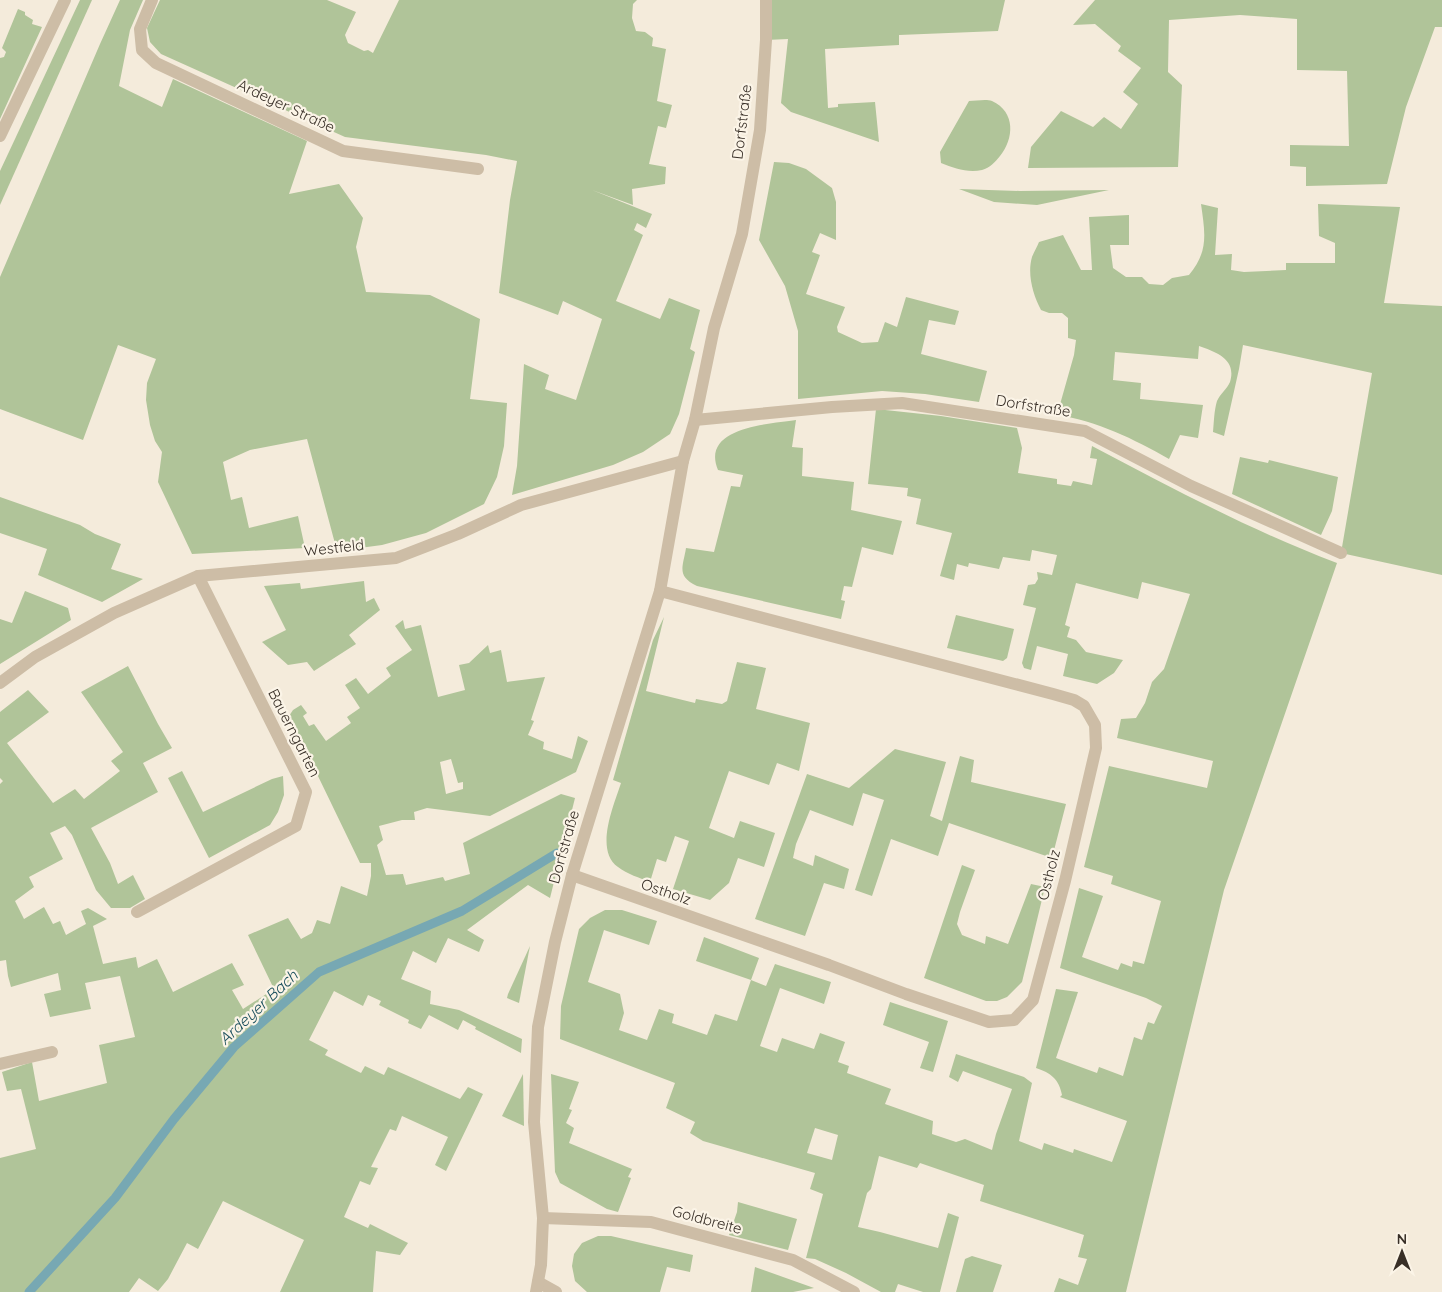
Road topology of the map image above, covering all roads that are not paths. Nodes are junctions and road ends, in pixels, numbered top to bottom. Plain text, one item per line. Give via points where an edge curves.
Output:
1 (65, 0) edge
2 (152, 0) edge
3 (766, 0) edge
4 (0, 136) edge
5 (478, 170) dead end
6 (695, 420) junction
7 (683, 461) junction
8 (1341, 553) dead end
9 (198, 576) junction
10 (660, 591) junction
11 (0, 683) edge
12 (572, 875) junction
13 (137, 912) dead end
14 (52, 1052) dead end
15 (0, 1064) edge
16 (543, 1218) junction
17 (537, 1287) edge
18 (556, 1292) edge
19 (854, 1292) edge

1 - 4 street
2 - 5 street, Ardeyer Straße via 140,28 142,50 156,63 343,151
3 - 6 street, Dorfstraße via 758,140 742,234 714,328
6 - 7 street, Dorfstraße
6 - 8 street, Dorfstraße via 902,403 1085,431 1191,486
7 - 9 street, Westfeld via 521,505 396,558
7 - 10 street, Dorfstraße
9 - 11 street, Westfeld via 114,613 35,656
9 - 13 street, Bauerngarten via 306,792 296,826
10 - 12 street, Dorfstraße
10 - 12 street, Ostholz via 1053,694 1084,706 1095,725 1096,748 1065,881 1032,1000 1014,1020 989,1022
12 - 16 street, Dorfstraße via 538,1027 534,1122
14 - 15 street
16 - 17 street, Dorfstraße
16 - 19 street, Goldbreite via 651,1222 793,1260
17 - 18 street

